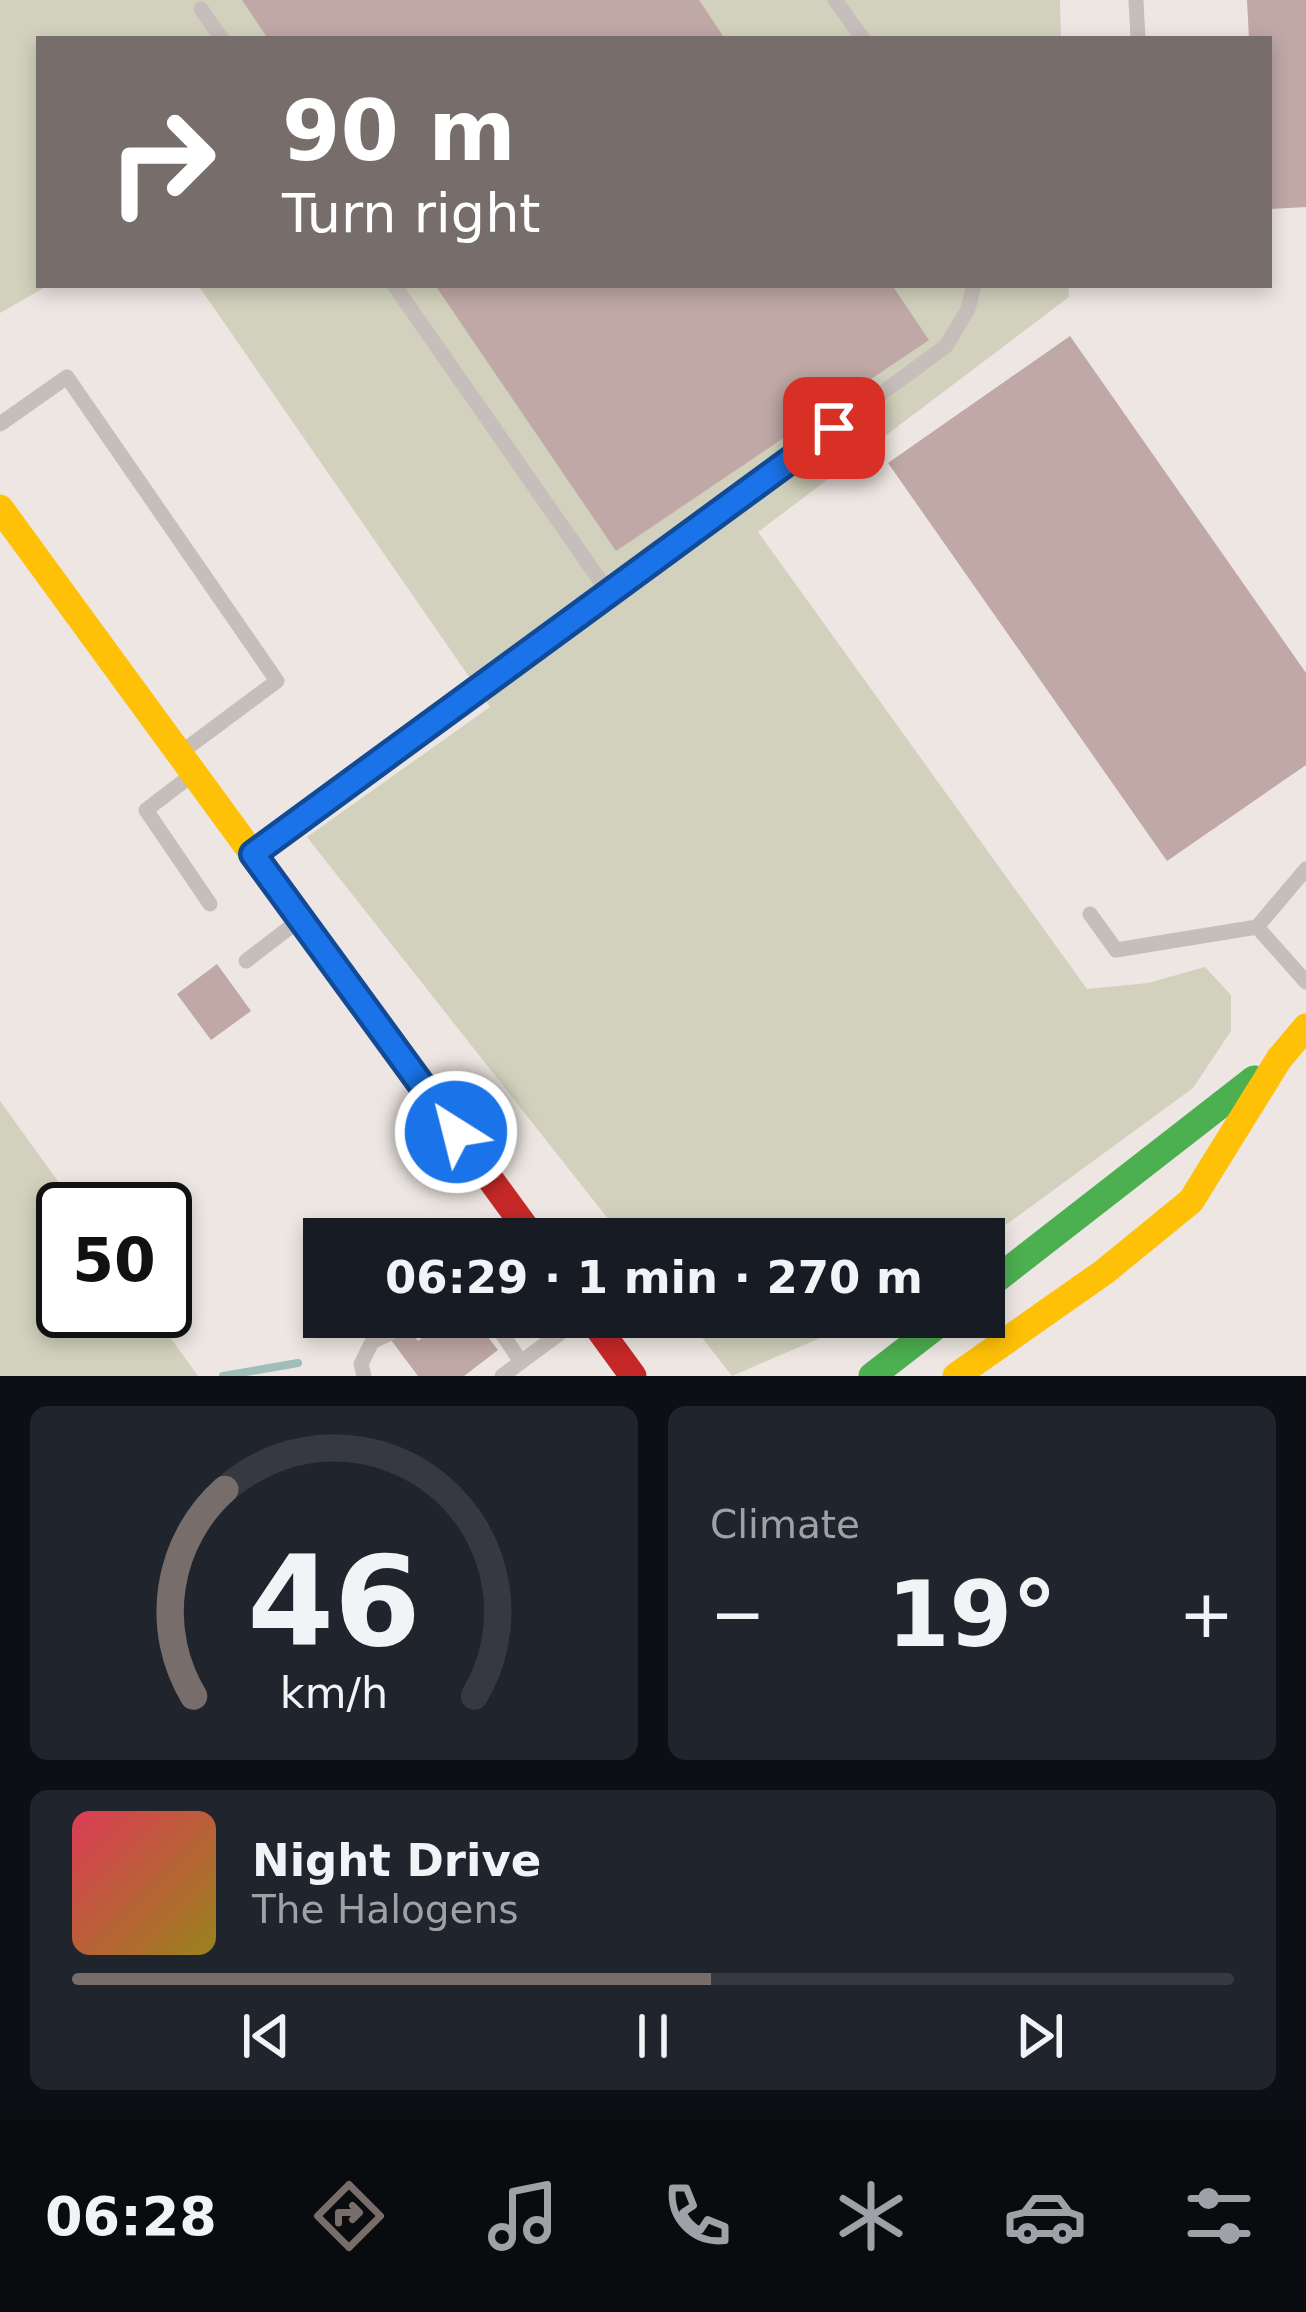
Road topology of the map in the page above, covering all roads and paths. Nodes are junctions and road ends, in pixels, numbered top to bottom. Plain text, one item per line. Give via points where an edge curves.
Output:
1 (835, 0) edge
2 (1136, 0) edge
3 (201, 9) dead end
4 (220, 36) edge
5 (861, 36) edge
6 (1138, 36) edge
7 (396, 288) edge
8 (973, 288) edge
9 (0, 424) edge
10 (0, 508) edge
11 (608, 592) junction
12 (188, 763) junction
13 (253, 854) junction
14 (1306, 869) edge
15 (210, 904) dead end
16 (1090, 914) dead end
17 (300, 919) junction
18 (1257, 928) junction
19 (245, 961) dead end
20 (1306, 982) edge
21 (1306, 1028) edge
22 (1280, 1059) junction
23 (518, 1218) edge
24 (1005, 1273) edge
25 (379, 1338) edge
26 (505, 1338) edge
27 (555, 1338) edge
28 (605, 1338) edge
29 (921, 1338) edge
30 (984, 1338) edge
31 (993, 1350) junction
32 (520, 1362) junction
33 (636, 1373) edge
34 (364, 1376) edge
35 (502, 1376) edge
36 (872, 1376) edge
37 (956, 1376) edge

1 - 5 lane
2 - 6 lane
3 - 4 lane
7 - 11 lane
8 - 11 lane via 946,346
9 - 12 lane via 68,377 277,681
10 - 12 street
11 - 13 lane
12 - 13 street
12 - 15 lane via 146,810
13 - 17 street
14 - 18 lane
16 - 18 lane via 1116,950
17 - 19 lane
17 - 23 street
18 - 20 lane
21 - 22 street
22 - 24 street
22 - 31 street via 1191,1201
25 - 34 lane via 361,1364
26 - 32 lane
27 - 32 lane
28 - 33 street
29 - 36 street
30 - 31 street
31 - 37 street
32 - 35 lane

